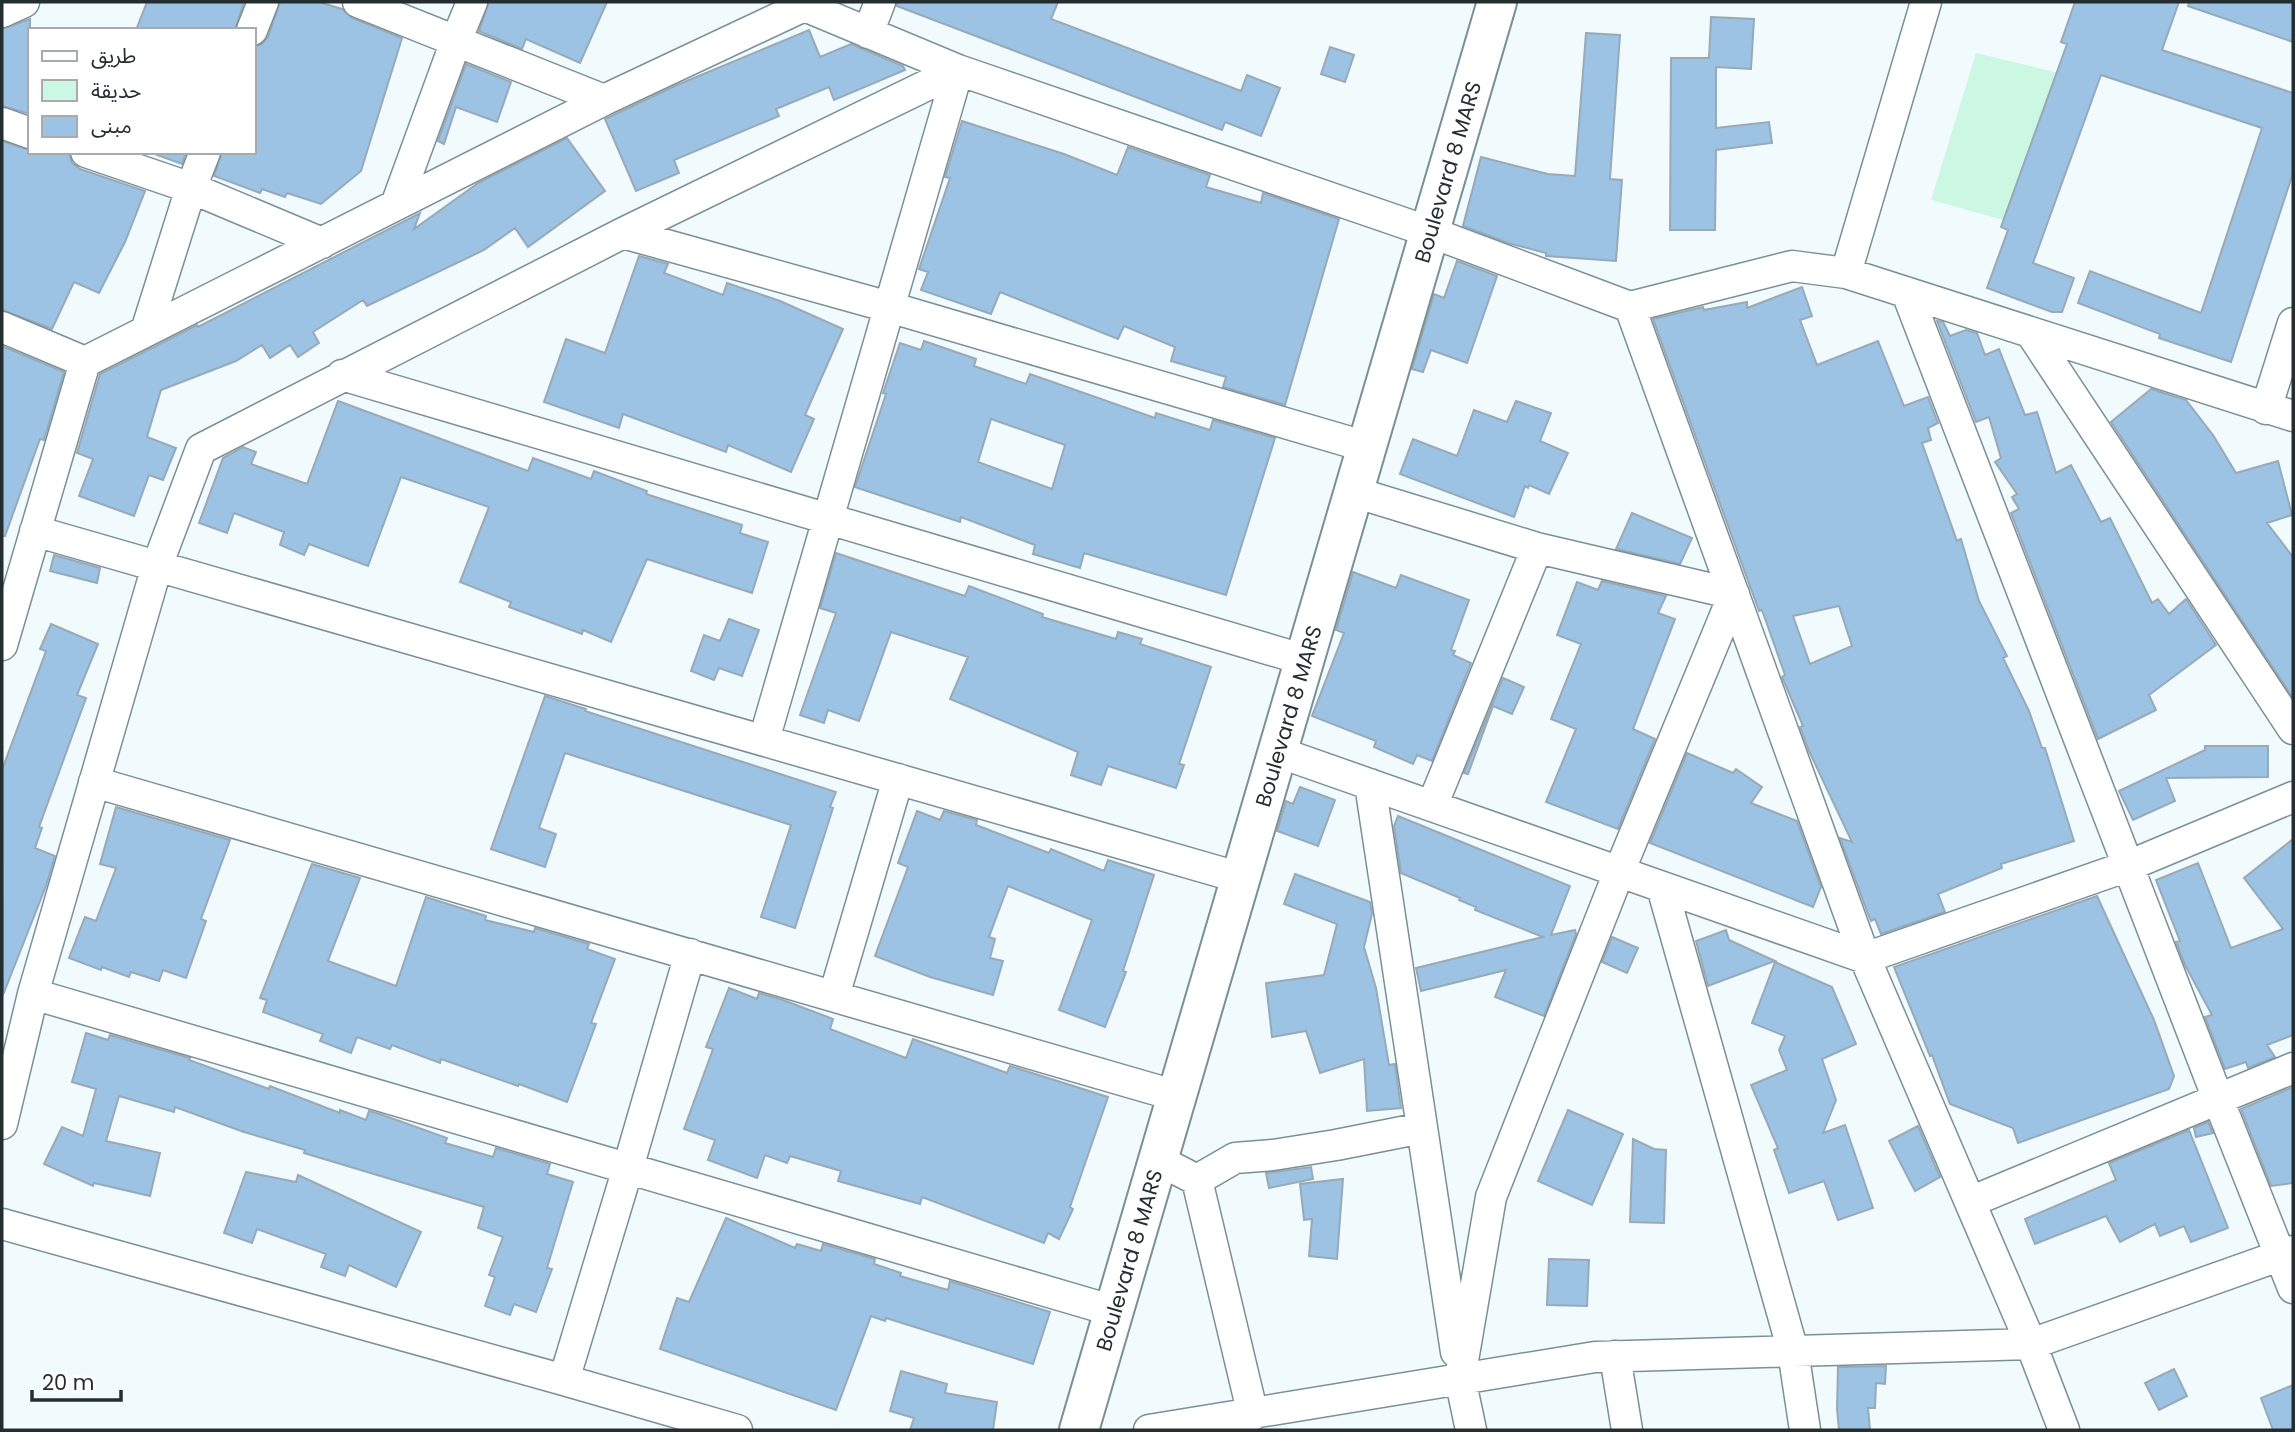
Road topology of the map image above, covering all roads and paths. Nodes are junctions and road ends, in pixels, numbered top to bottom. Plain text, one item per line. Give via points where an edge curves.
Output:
1 (24, 2) edge
2 (263, 2) edge
3 (358, 2) edge
4 (472, 2) edge
5 (880, 2) edge
6 (1497, 2) edge
7 (1926, 2) edge
8 (800, 4) edge
9 (2, 12) edge
10 (253, 28) edge
11 (868, 33) junction
12 (456, 41) junction
13 (958, 70) junction
14 (604, 100) junction
15 (2, 124) edge
16 (28, 132) edge
17 (92, 154) edge
18 (204, 154) edge
19 (191, 188) junction
20 (397, 205) junction
21 (1430, 232) junction
22 (623, 233) junction
23 (322, 243) junction
24 (1846, 273) junction
25 (1907, 293) junction
26 (889, 307) junction
27 (1630, 307) junction
28 (2293, 323) edge
29 (2, 327) edge
30 (146, 331) junction
31 (2031, 333) junction
32 (85, 362) junction
33 (342, 375) junction
34 (2280, 412) edge
35 (1367, 447) junction
36 (1354, 492) junction
37 (828, 520) junction
38 (35, 531) junction
39 (1537, 548) junction
40 (157, 566) junction
41 (1734, 594) junction
42 (4, 621) edge
43 (1305, 660) junction
44 (2293, 729) edge
45 (764, 740) junction
46 (1278, 752) junction
47 (898, 779) junction
48 (94, 782) junction
49 (1370, 784) junction
50 (2293, 797) edge
51 (1432, 806) junction
52 (2128, 866) junction
53 (1619, 872) junction
54 (1241, 878) junction
55 (1662, 887) junction
56 (690, 954) junction
57 (1865, 958) junction
58 (33, 994) junction
59 (834, 996) junction
60 (2293, 1068) edge
61 (1177, 1096) junction
62 (2218, 1099) junction
63 (2, 1124) edge
64 (1422, 1128) junction
65 (1158, 1160) junction
66 (628, 1168) junction
67 (1197, 1181) junction
68 (1970, 1202) junction
69 (2, 1224) edge
70 (2287, 1253) edge
71 (2293, 1288) edge
72 (1114, 1311) junction
73 (2031, 1344) junction
74 (1793, 1351) junction
75 (1615, 1356) junction
76 (1460, 1378) junction
77 (564, 1380) junction
78 (1253, 1415) junction
79 (1284, 1420) edge
80 (737, 1430) edge
81 (1079, 1430) edge
82 (1149, 1430) edge
83 (1471, 1430) edge
84 (1627, 1430) edge
85 (1805, 1430) edge
86 (2064, 1430) edge

1 - 9 street
2 - 10 street
3 - 12 street
4 - 12 street
5 - 11 street
6 - 21 main road, Boulevard 8 MARS
7 - 24 street
8 - 11 street
8 - 14 street
11 - 13 street
12 - 14 street
12 - 20 street
13 - 21 street
13 - 22 street
13 - 26 street
14 - 20 street
15 - 16 street
17 - 19 street
18 - 19 street
19 - 23 street
19 - 30 street
20 - 23 street
21 - 27 street
21 - 35 main road, Boulevard 8 MARS
22 - 26 street
22 - 33 street
23 - 30 street
24 - 25 street
24 - 27 street via 1792,265
25 - 31 street
25 - 52 street
26 - 35 street
26 - 37 street
27 - 41 street
28 - 34 street
29 - 32 street
30 - 32 street
31 - 34 street
31 - 44 street
32 - 38 street
33 - 37 street
33 - 40 street via 201,449
35 - 36 main road, Boulevard 8 MARS
36 - 39 street
36 - 43 main road, Boulevard 8 MARS
37 - 43 street
37 - 45 street
38 - 40 street
38 - 42 street
39 - 41 street
39 - 51 street
40 - 45 street
40 - 48 street
41 - 53 street
41 - 57 street
43 - 46 main road, Boulevard 8 MARS
45 - 47 street
46 - 49 street
46 - 54 main road, Boulevard 8 MARS
47 - 54 street
47 - 59 street
48 - 56 street
48 - 58 street
49 - 51 street
49 - 64 street
50 - 52 street
51 - 53 street
52 - 57 street
52 - 62 street
53 - 55 street
53 - 76 street via 1491,1197
54 - 61 main road, Boulevard 8 MARS
55 - 57 street
55 - 74 street
56 - 59 street
56 - 66 street
57 - 68 street
58 - 63 street
58 - 66 street
59 - 61 street
60 - 62 street
61 - 65 main road, Boulevard 8 MARS
62 - 68 street
62 - 70 street
64 - 67 street via 1235,1158
64 - 76 street
65 - 67 street
65 - 72 main road, Boulevard 8 MARS
66 - 72 street
66 - 77 street
67 - 78 street
68 - 73 street
69 - 77 street
70 - 71 street
70 - 73 street
72 - 81 main road, Boulevard 8 MARS
73 - 74 street
73 - 86 street
74 - 75 street
74 - 85 street
75 - 76 street
75 - 84 street
76 - 79 street
76 - 83 street
77 - 80 street
78 - 79 street
78 - 82 street

